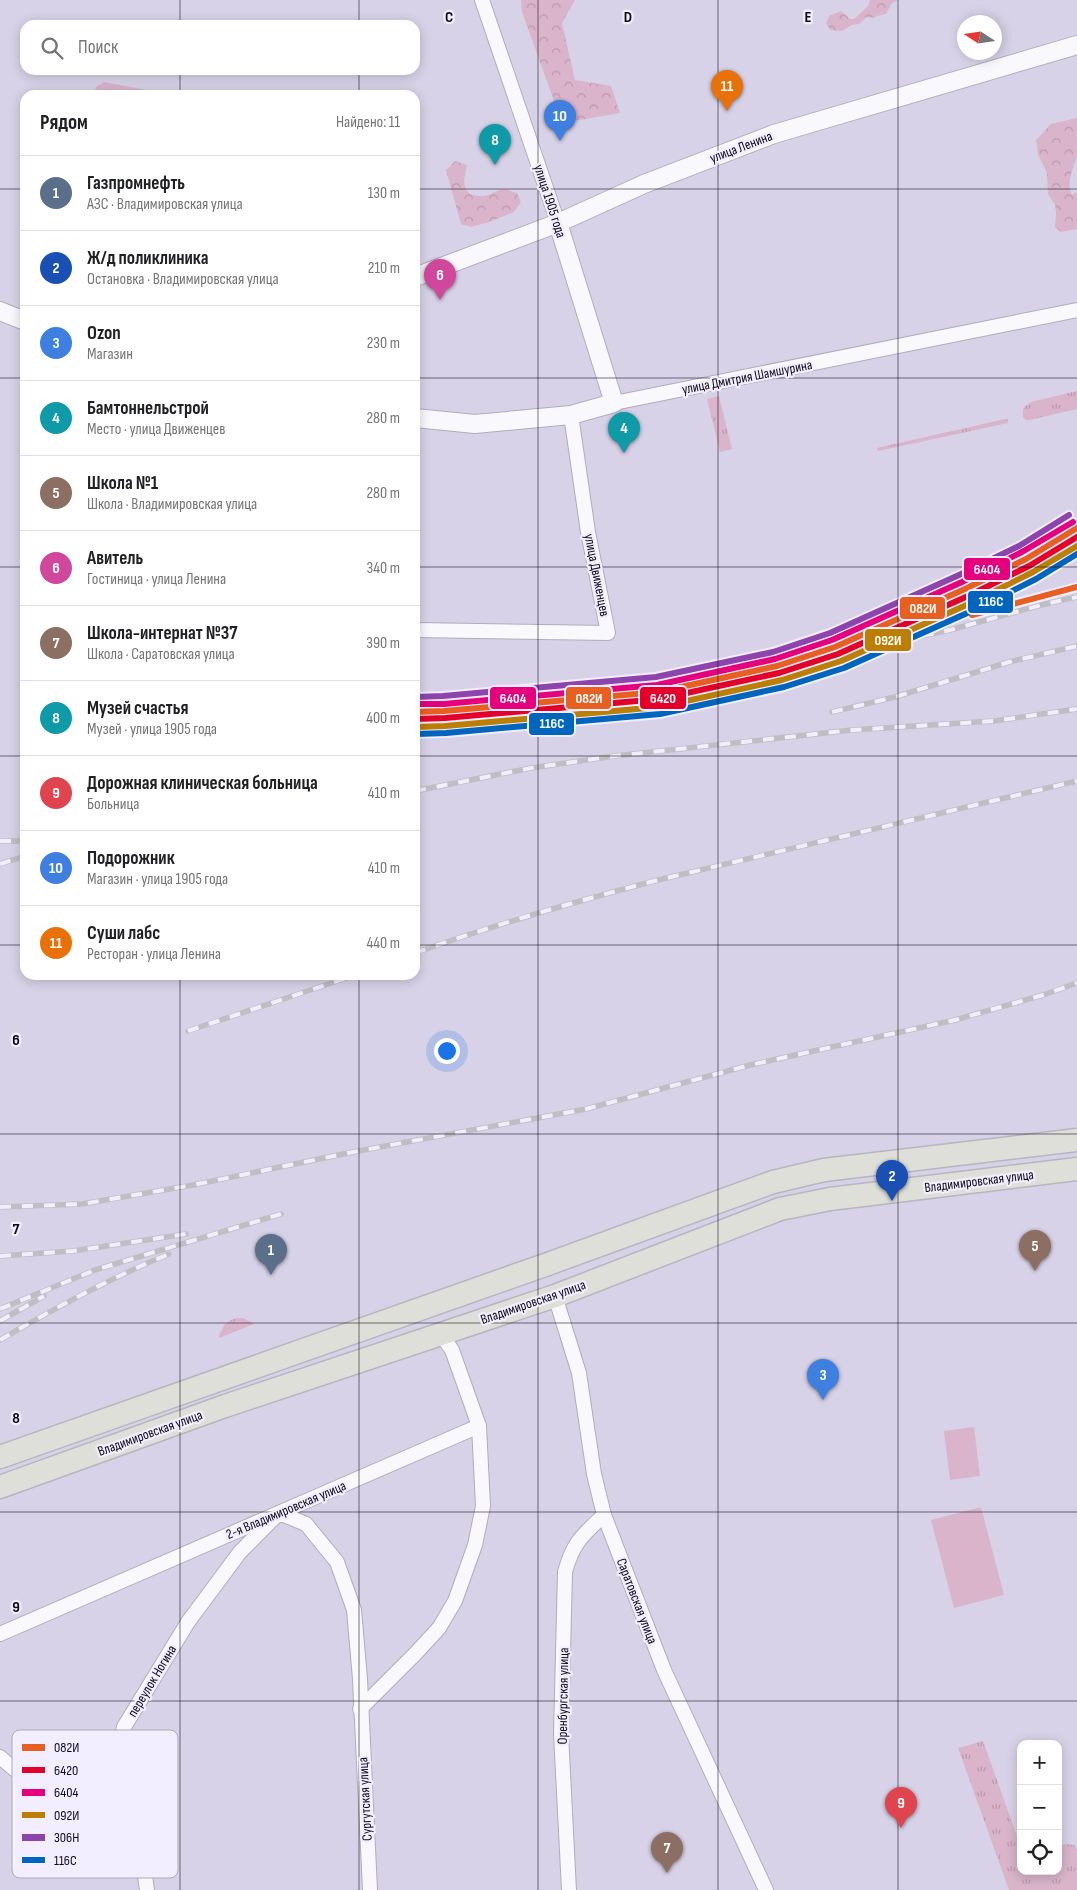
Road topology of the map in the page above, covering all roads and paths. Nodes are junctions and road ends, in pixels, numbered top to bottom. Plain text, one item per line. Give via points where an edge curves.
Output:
1 (482, 0) edge
2 (1077, 45) edge
3 (558, 223) junction
4 (420, 275) edge
5 (1077, 310) edge
6 (0, 311) edge
7 (20, 319) edge
8 (614, 403) junction
9 (571, 415) junction
10 (420, 418) edge
11 (420, 630) edge
12 (1077, 1140) edge
13 (1077, 1169) edge
14 (555, 1296) junction
15 (440, 1333) junction
16 (479, 1426) junction
17 (0, 1457) edge
18 (0, 1487) edge
19 (279, 1513) junction
20 (604, 1515) junction
21 (0, 1634) edge
22 (360, 1709) junction
23 (123, 1730) edge
24 (0, 1757) edge
25 (12, 1767) edge
26 (370, 1890) edge
27 (569, 1890) edge
28 (766, 1890) edge

1 - 3 street, улица 1905 года
2 - 3 street, улица Ленина via 774,134 644,184
3 - 4 street, улица Ленина
3 - 8 street, улица 1905 года
5 - 8 street, улица Дмитрия Шамшурина
6 - 7 street
8 - 9 street, улица Дмитрия Шамшурина
9 - 10 street, улица Дмитрия Шамшурина via 475,424
9 - 11 street, улица Движенцев via 591,550 608,633
12 - 17 main road, Владимировская улица via 824,1170 773,1182
13 - 14 main road, Владимировская улица via 830,1199 780,1209
14 - 15 main road, Владимировская улица
14 - 20 street, Саратовская улица via 579,1373 594,1474
15 - 16 street via 452,1350
15 - 18 main road, Владимировская улица
16 - 19 street, 2-я Владимировская улица
16 - 22 street via 483,1506 475,1545 455,1601 438,1628
19 - 21 street, 2-я Владимировская улица
19 - 22 street, Сургутская улица via 306,1524 337,1562 354,1610
19 - 23 street, переулок Ногина via 240,1552 188,1622
20 - 27 street, Оренбургская улица via 579,1538 565,1572 561,1734
20 - 28 street, Саратовская улица via 664,1670
22 - 26 street, Сургутская улица
24 - 25 street

